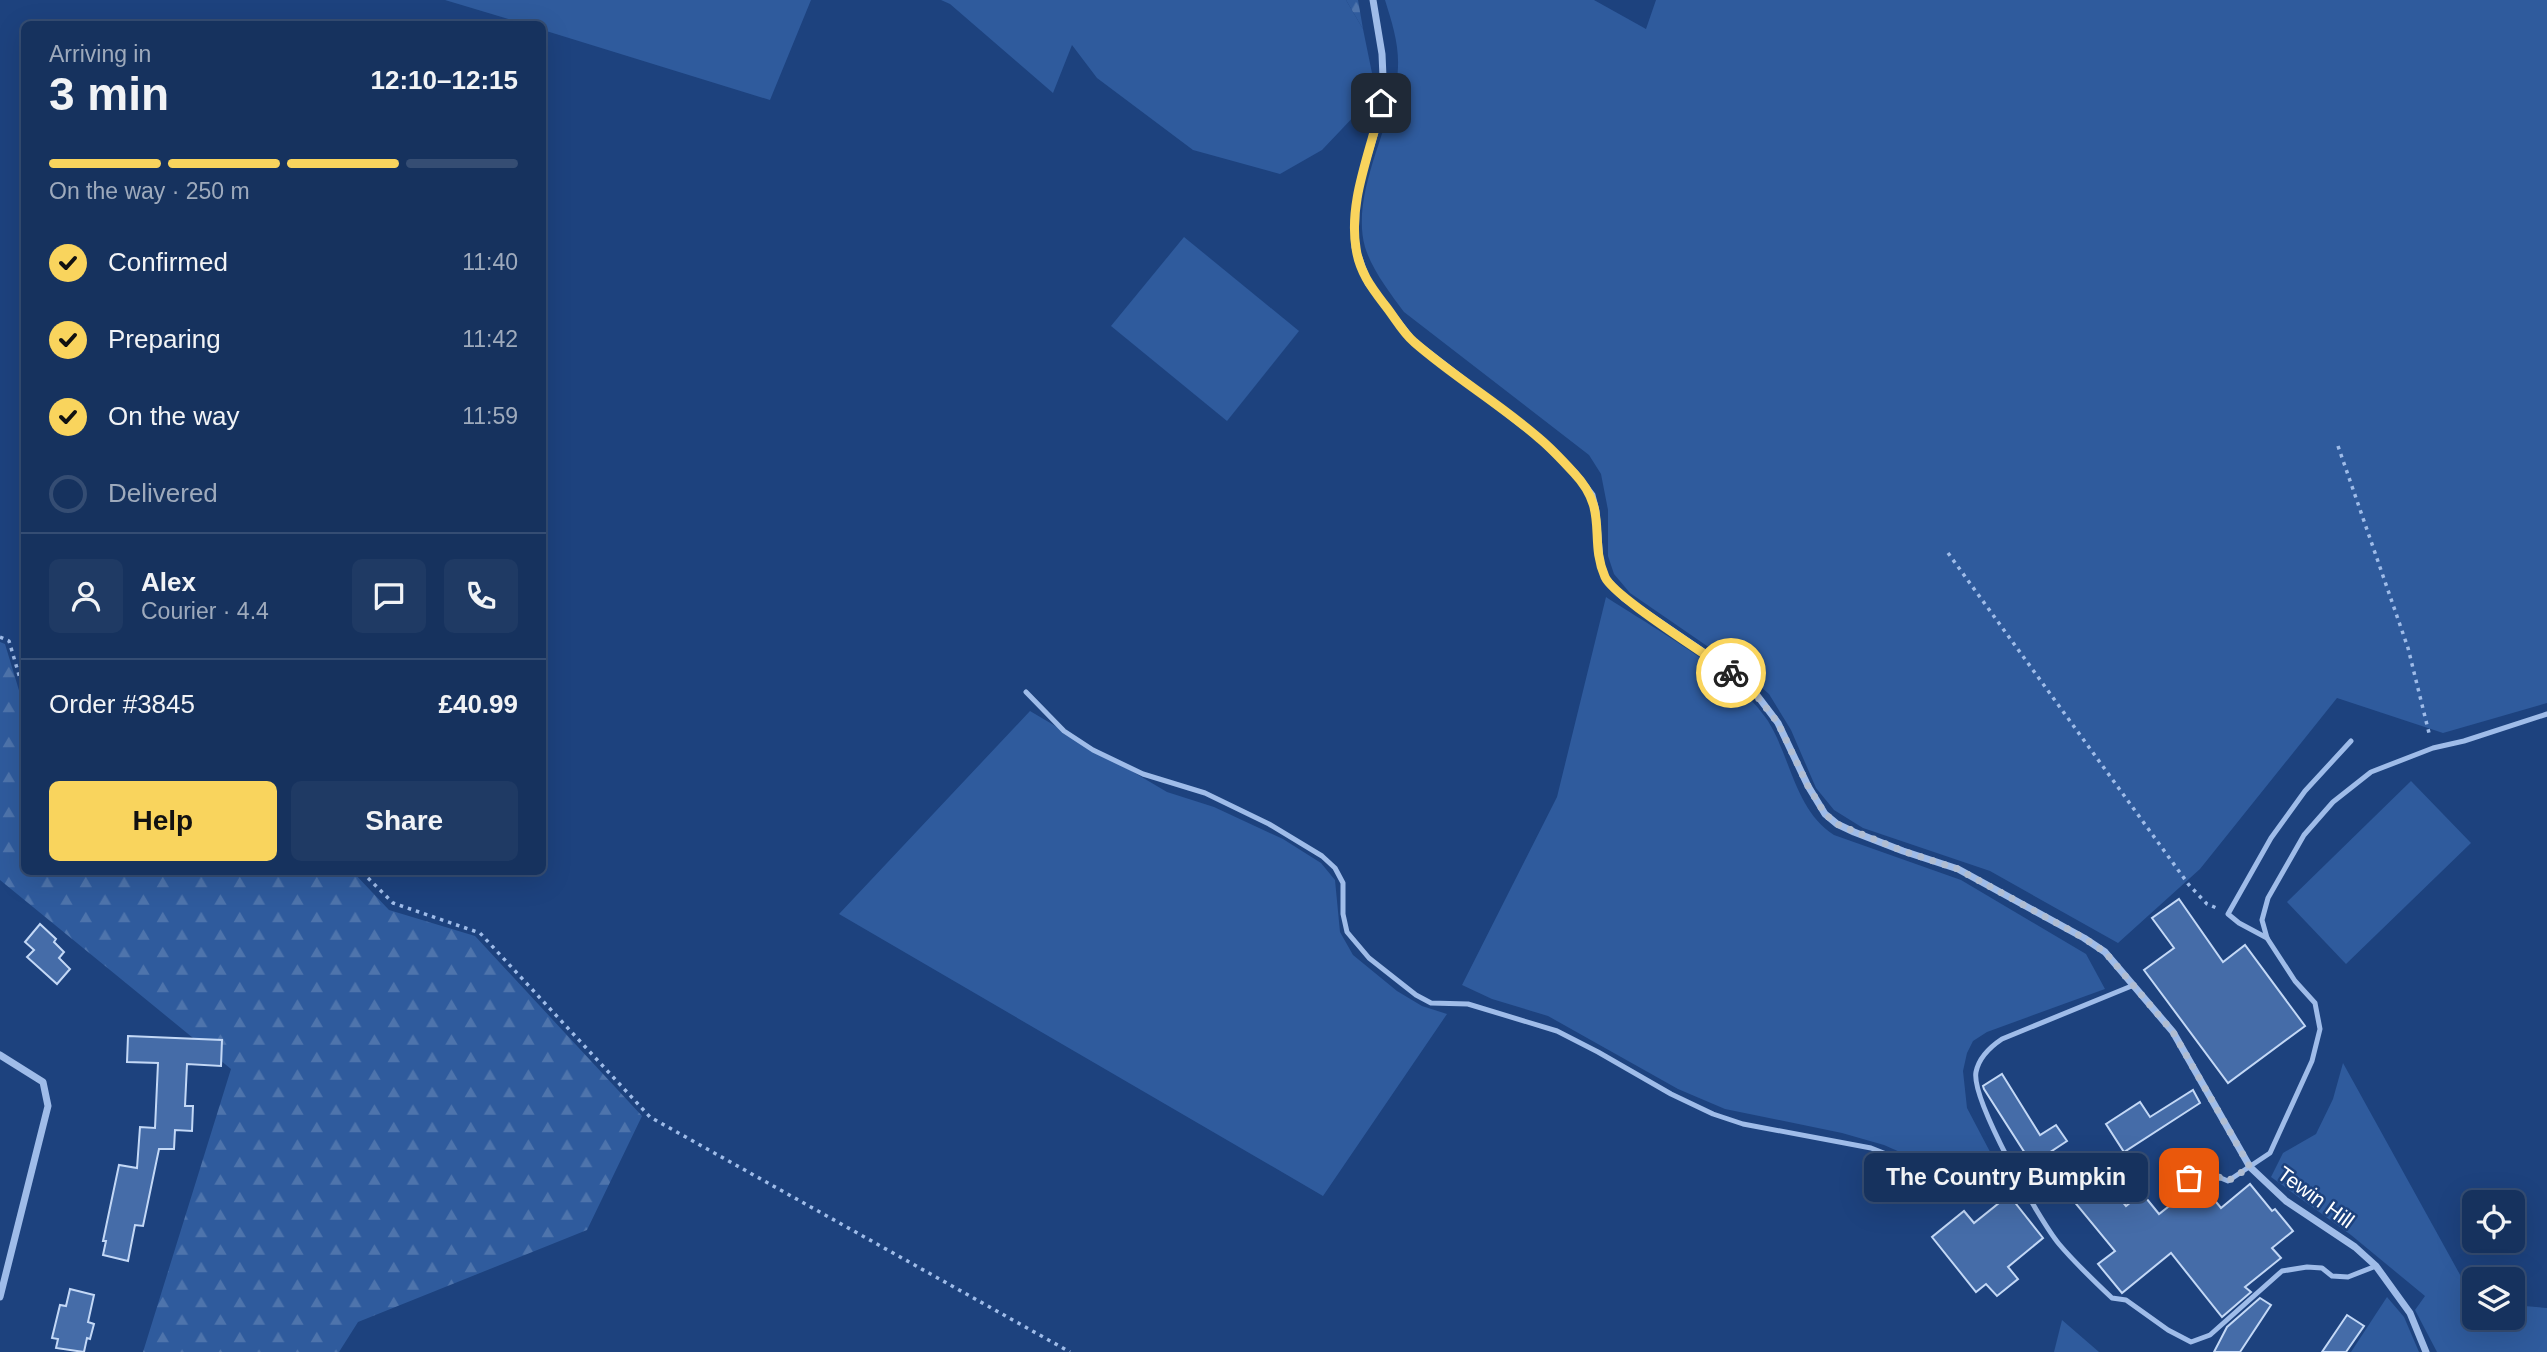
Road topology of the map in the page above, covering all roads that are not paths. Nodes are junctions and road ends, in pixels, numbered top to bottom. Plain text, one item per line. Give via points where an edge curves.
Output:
1 (1373, 0) edge
2 (1026, 692) dead end
3 (2547, 714) edge
4 (2351, 741) dead end
5 (2267, 938) junction
6 (2134, 985) junction
7 (0, 1055) edge
8 (2250, 1167) junction
9 (2019, 1177) junction
10 (2175, 1186) dead end
11 (2027, 1193) junction
12 (2132, 1195) dead end
13 (2376, 1266) junction
14 (0, 1297) edge
15 (2427, 1352) edge

1 - 6 street, Tewin Hill via 1382,54 1382,90 1356,207 1356,247 1368,283 1412,340 1540,439 1576,474 1596,511 1605,579 1624,598 1752,690 1778,723 1825,814 1854,832 1958,869 2084,938 2105,952
2 - 9 lane via 1064,731 1093,750 1143,774 1205,793 1322,856 1343,883 1347,932 1369,958 1432,1003 1468,1004 1556,1031 1671,1094 1744,1124 1871,1148 1980,1191
3 - 5 lane via 2371,772 2333,802 2304,835 2268,898 2262,920
4 - 5 lane via 2305,791 2271,838 2228,914
5 - 8 lane via 2315,1003 2320,1029 2312,1061 2270,1153
6 - 8 street, Tewin Hill via 2173,1032
6 - 9 lane via 2002,1039 1982,1058 1976,1069 1981,1102
7 - 14 street via 43,1082 48,1106
8 - 10 lane via 2228,1181 2204,1171
8 - 13 street, Tewin Hill via 2286,1201
9 - 11 lane
11 - 12 lane via 2064,1161 2079,1157
11 - 13 lane via 2057,1242 2112,1298 2126,1300 2191,1342 2210,1335 2282,1271 2322,1268 2332,1276 2348,1277
13 - 15 street, Tewin Hill via 2410,1313

